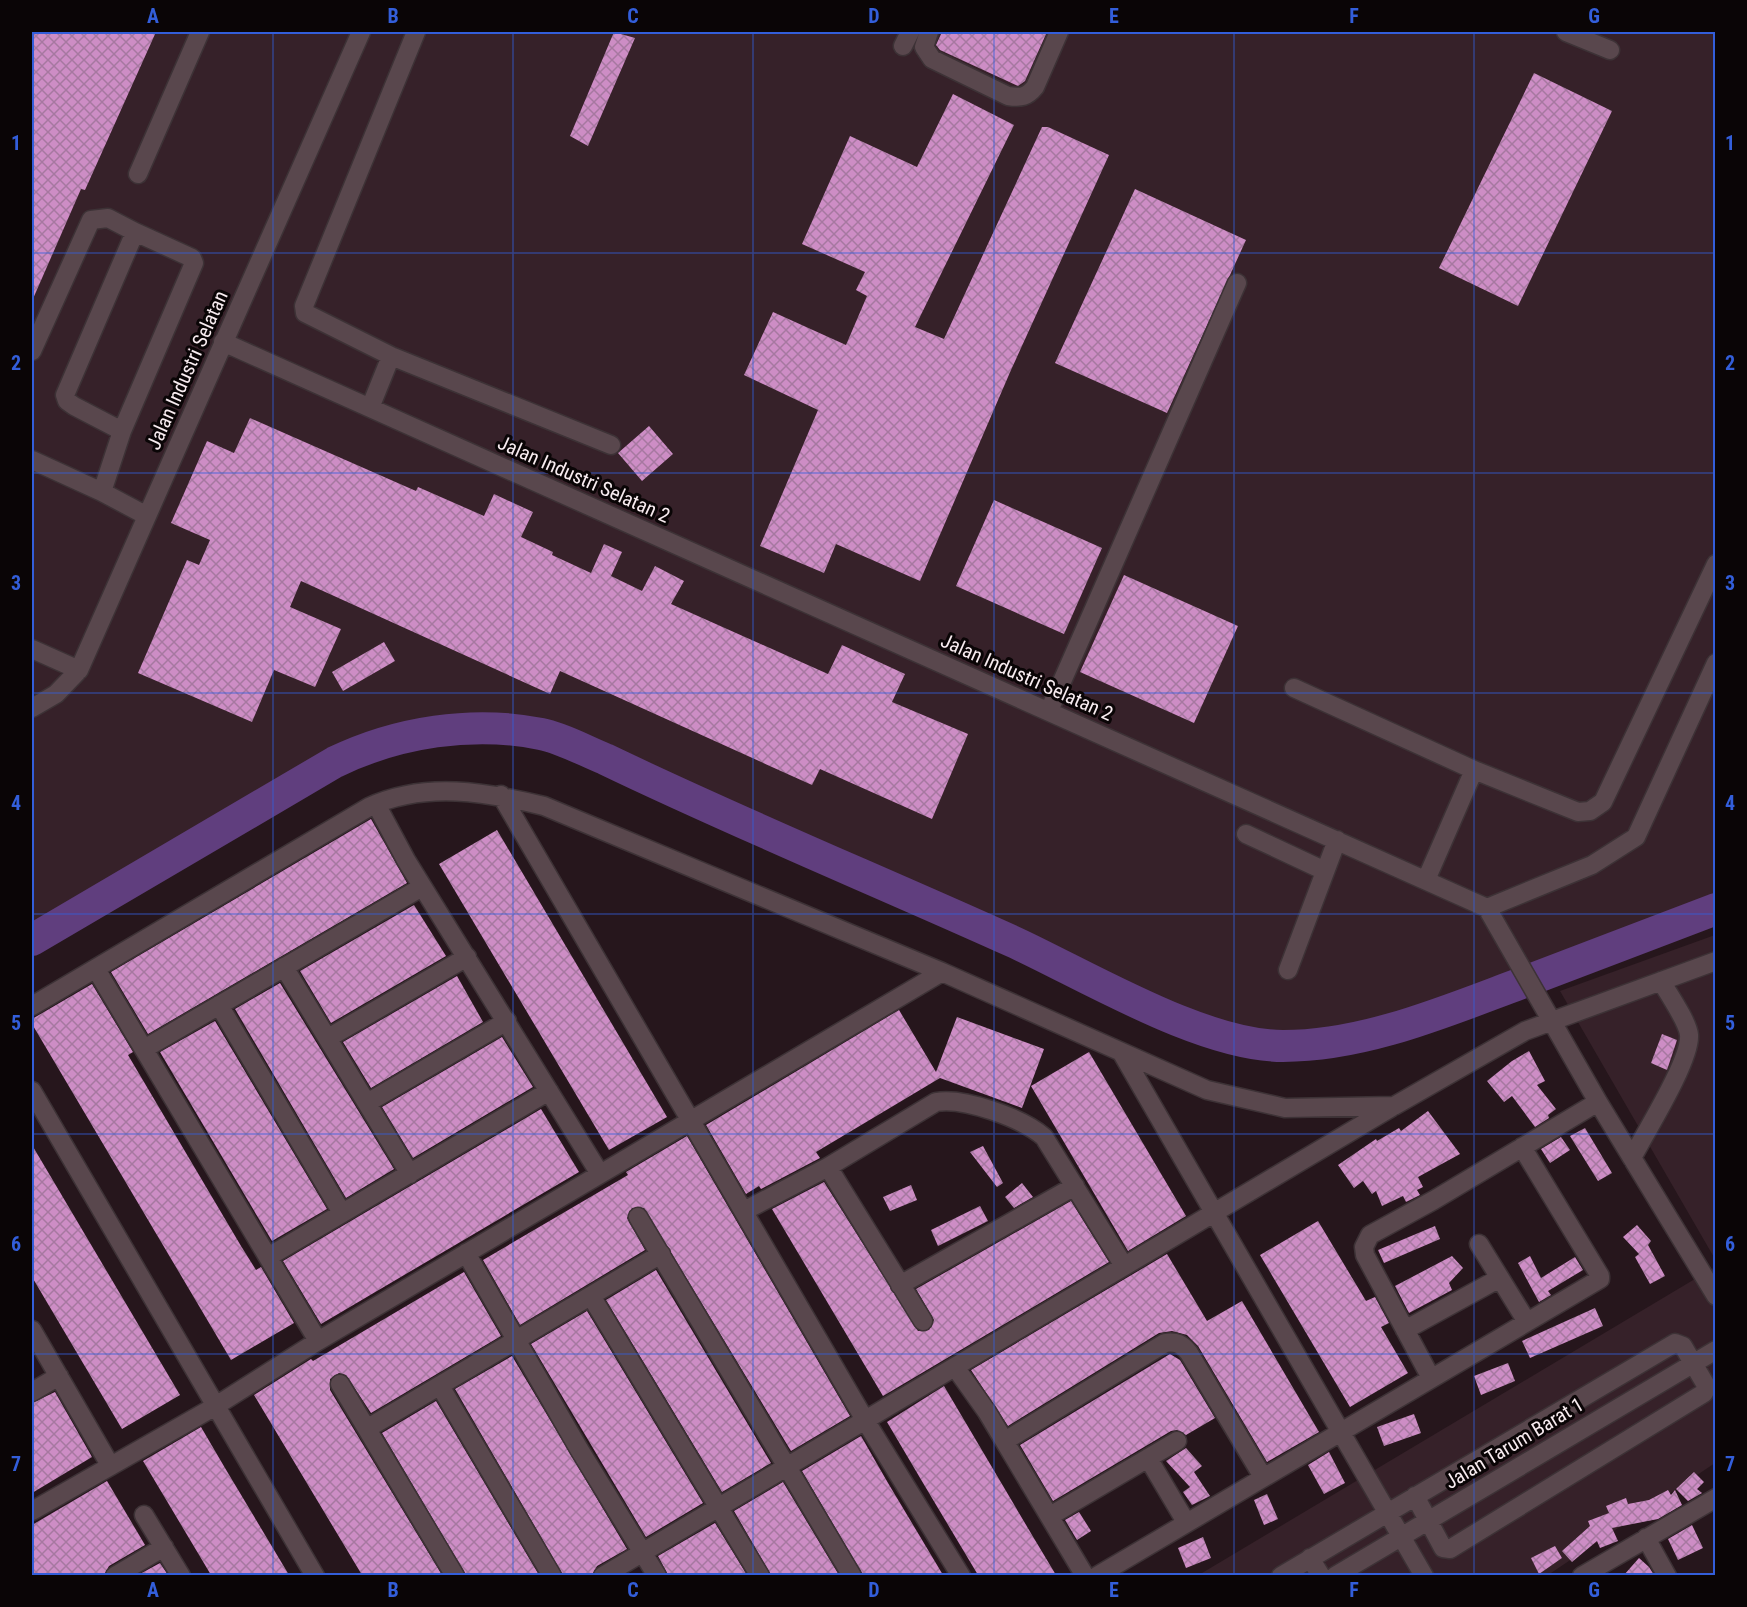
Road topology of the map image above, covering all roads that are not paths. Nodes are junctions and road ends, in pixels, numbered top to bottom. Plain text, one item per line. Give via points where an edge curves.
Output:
1 (200, 32) edge
2 (361, 32) edge
3 (416, 32) edge
4 (929, 32) edge
5 (1059, 32) edge
6 (1566, 32) edge
7 (1610, 50) dead end
8 (138, 174) dead end
9 (135, 232) junction
10 (1237, 283) dead end
11 (224, 342) junction
12 (32, 351) edge
13 (391, 356) junction
14 (370, 408) junction
15 (122, 431) junction
16 (611, 444) dead end
17 (32, 460) edge
18 (102, 492) junction
19 (147, 516) junction
20 (1716, 564) edge
21 (32, 650) edge
22 (1716, 663) edge
23 (79, 670) junction
24 (1294, 688) dead end
25 (32, 708) edge
26 (1049, 711) junction
27 (1474, 770) junction
28 (501, 795) junction
29 (376, 804) junction
30 (1246, 834) dead end
31 (1337, 840) junction
32 (1325, 871) junction
33 (1426, 880) junction
34 (422, 887) junction
35 (1487, 908) junction
36 (467, 957) junction
37 (1716, 961) edge
38 (284, 967) junction
39 (96, 969) junction
40 (1288, 970) dead end
41 (942, 972) junction
42 (1661, 981) junction
43 (219, 1005) junction
44 (32, 1006) edge
45 (1547, 1014) junction
46 (507, 1021) junction
47 (328, 1038) junction
48 (144, 1049) junction
49 (1123, 1055) junction
50 (32, 1090) edge
51 (549, 1091) junction
52 (1598, 1102) junction
53 (367, 1103) junction
54 (1394, 1106) junction
55 (690, 1123) junction
56 (1522, 1147) junction
57 (1632, 1158) junction
58 (828, 1167) junction
59 (410, 1173) junction
60 (600, 1174) junction
61 (1074, 1186) junction
62 (744, 1211) junction
63 (1214, 1213) junction
64 (342, 1214) junction
65 (638, 1217) dead end
66 (1479, 1244) dead end
67 (466, 1253) junction
68 (661, 1254) junction
69 (267, 1257) junction
70 (1124, 1266) junction
71 (1498, 1279) junction
72 (900, 1286) junction
73 (591, 1296) junction
74 (1716, 1296) edge
75 (923, 1321) dead end
76 (1527, 1322) junction
77 (32, 1330) edge
78 (1405, 1330) junction
79 (517, 1340) junction
80 (318, 1341) junction
81 (1716, 1350) edge
82 (1650, 1358) junction
83 (1693, 1363) junction
84 (956, 1367) junction
85 (59, 1376) junction
86 (1431, 1378) junction
87 (1664, 1380) junction
88 (1610, 1382) junction
89 (340, 1384) dead end
90 (440, 1386) junction
91 (32, 1392) edge
92 (1622, 1405) junction
93 (214, 1407) junction
94 (1562, 1410) junction
95 (865, 1420) junction
96 (368, 1428) junction
97 (1341, 1432) junction
98 (1574, 1434) junction
99 (1518, 1436) junction
100 (1005, 1441) junction
101 (1177, 1441) dead end
102 (1148, 1458) junction
103 (1532, 1458) junction
104 (1475, 1461) junction
105 (1590, 1463) junction
106 (110, 1465) junction
107 (788, 1466) junction
108 (1263, 1477) junction
109 (1487, 1486) junction
110 (1415, 1496) junction
111 (1716, 1498) edge
112 (719, 1507) junction
113 (32, 1511) edge
114 (1387, 1513) junction
115 (144, 1515) dead end
116 (1050, 1516) junction
117 (1428, 1520) junction
118 (1186, 1522) junction
119 (1351, 1534) junction
120 (1401, 1536) junction
121 (1646, 1538) junction
122 (164, 1547) junction
123 (643, 1552) junction
124 (1365, 1557) junction
125 (1310, 1558) junction
126 (115, 1575) edge
127 (181, 1575) edge
128 (315, 1575) edge
129 (455, 1575) edge
130 (552, 1575) edge
131 (603, 1575) edge
132 (657, 1575) edge
133 (760, 1575) edge
134 (852, 1575) edge
135 (960, 1575) edge
136 (1085, 1575) edge
137 (1096, 1575) edge
138 (1281, 1575) edge
139 (1321, 1575) edge
140 (1335, 1575) edge
141 (1424, 1575) edge
142 (1582, 1575) edge
143 (1667, 1575) edge

1 - 8 street
2 - 11 street, Jalan Industri Selatan
3 - 13 street via 304,306 305,313
4 - 5 street via 924,47 932,59 1017,97 1029,94 1035,87
6 - 7 street
9 - 12 street via 108,218 91,220
9 - 15 street via 65,395 74,406
9 - 15 street via 192,258 194,263
10 - 26 street
11 - 14 street, Jalan Industri Selatan 2
11 - 19 street, Jalan Industri Selatan
13 - 14 street
13 - 16 street
14 - 26 street, Jalan Industri Selatan 2
15 - 18 street
17 - 18 street
18 - 19 street
19 - 23 street, Jalan Industri Selatan
20 - 27 street via 1603,802 1590,811 1578,813
21 - 23 street
22 - 35 street via 1636,837 1592,865
23 - 25 street, Jalan Industri Selatan via 56,694
24 - 27 street
26 - 31 street, Jalan Industri Selatan 2
27 - 33 street
28 - 29 street via 445,790
28 - 41 street via 544,807
28 - 55 street
29 - 34 street
29 - 39 street
30 - 32 street
31 - 32 street
31 - 33 street, Jalan Industri Selatan 2
32 - 40 street
33 - 35 street, Jalan Industri Selatan 2
34 - 36 street
34 - 38 street
35 - 45 street
36 - 46 street
36 - 47 street
37 - 42 street
38 - 43 street
38 - 47 street
39 - 44 street
39 - 48 street
41 - 49 street
41 - 55 street
42 - 45 street
42 - 57 street via 1689,1033 1688,1047
43 - 48 street
43 - 64 street
45 - 52 street
45 - 54 street
46 - 51 street
46 - 53 street
47 - 53 street
48 - 69 street
49 - 54 street via 1248,1102 1285,1108
49 - 63 street
50 - 93 street
51 - 59 street
51 - 60 street
52 - 56 street
52 - 57 street
53 - 59 street
54 - 63 street
55 - 60 street
55 - 62 street
56 - 76 street via 1600,1278
56 - 78 street via 1370,1235 1364,1246 1365,1255
57 - 74 street
58 - 61 street via 936,1102 949,1100 1034,1128 1044,1137
58 - 62 street
58 - 72 street
59 - 64 street
60 - 67 street
61 - 70 street
61 - 72 street
62 - 95 street
63 - 70 street
63 - 97 street
64 - 69 street
65 - 68 street
66 - 71 street
67 - 79 street
67 - 80 street
68 - 73 street
68 - 107 street
69 - 80 street
70 - 84 street
71 - 76 street
71 - 78 street
72 - 75 street
73 - 79 street
73 - 112 street
76 - 86 street
77 - 85 street
78 - 86 street
79 - 90 street
79 - 123 street
80 - 93 street
81 - 83 street, Jalan Tarum Barat 1
82 - 83 street via 1675,1343 1680,1344
82 - 87 street
82 - 88 street
83 - 87 street, Jalan Tarum Barat 1
83 - 105 street via 1707,1387 1704,1393
84 - 95 street
84 - 100 street
85 - 91 street
85 - 106 street
86 - 97 street
87 - 92 street, Jalan Tarum Barat 1
88 - 92 street
88 - 94 street
89 - 96 street
90 - 96 street
90 - 130 street
92 - 98 street, Jalan Tarum Barat 1
93 - 106 street
93 - 128 street
94 - 98 street
94 - 99 street
95 - 107 street
95 - 135 street
96 - 129 street
97 - 108 street
97 - 114 street
98 - 103 street, Jalan Tarum Barat 1
98 - 105 street
99 - 103 street
99 - 104 street
100 - 108 street via 1172,1342 1184,1346 1189,1353
100 - 116 street
101 - 102 street
102 - 116 street
102 - 118 street
103 - 109 street, Jalan Tarum Barat 1
104 - 109 street
104 - 110 street
105 - 117 street via 1450,1549 1443,1548
106 - 113 street
107 - 112 street
107 - 134 street
108 - 118 street
109 - 117 street, Jalan Tarum Barat 1
110 - 114 street
110 - 117 street
111 - 121 street
112 - 123 street
112 - 133 street
114 - 119 street
114 - 120 street
115 - 122 street
116 - 136 street
117 - 120 street, Jalan Tarum Barat 1
118 - 137 street
119 - 124 street
119 - 125 street
120 - 124 street, Jalan Tarum Barat 1
120 - 141 street
121 - 142 street
121 - 143 street
122 - 126 street
122 - 127 street
123 - 131 street
123 - 132 street
124 - 140 street, Jalan Tarum Barat 1
125 - 138 street
125 - 139 street

